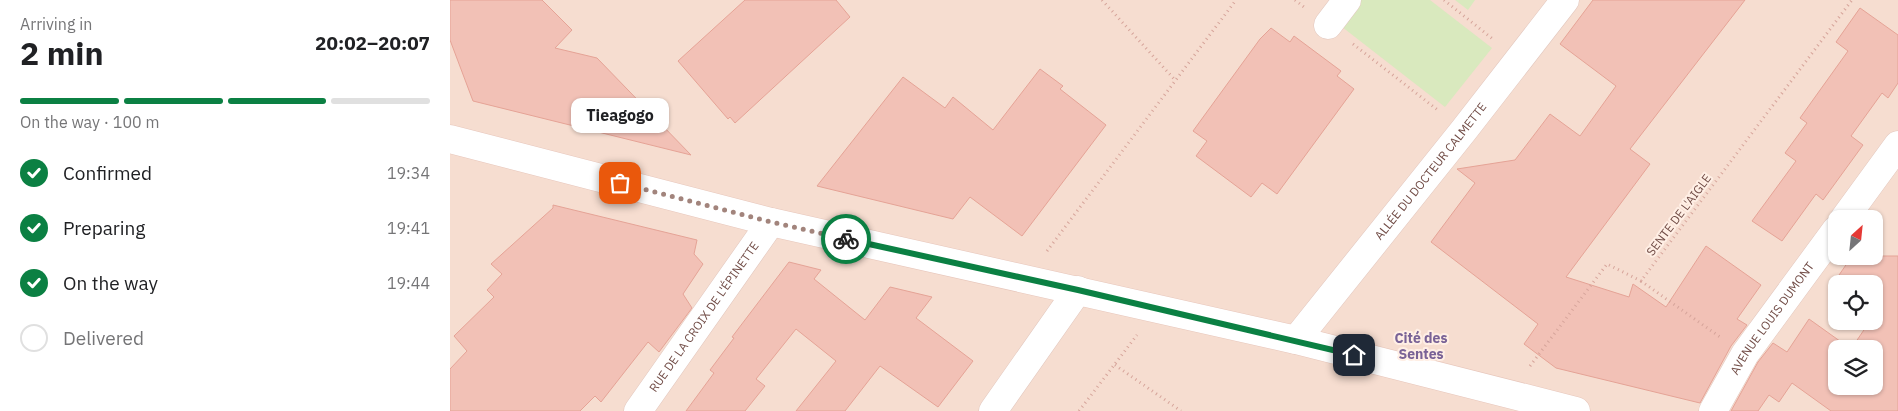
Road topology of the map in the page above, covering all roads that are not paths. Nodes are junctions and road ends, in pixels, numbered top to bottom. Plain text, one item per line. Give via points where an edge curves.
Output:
1 (1347, 0) edge
2 (1564, 0) edge
3 (1328, 25) road end
4 (450, 139) edge
5 (1898, 145) edge
6 (1851, 210) edge
7 (771, 222) junction
8 (1828, 241) edge
9 (1078, 290) junction
10 (1296, 340) junction
11 (638, 411) edge
12 (993, 411) edge
13 (1576, 411) edge
14 (1714, 411) edge

1 - 3 street
2 - 10 street, ALLÉE DU DOCTEUR CALMETTE
4 - 7 street
5 - 6 street
7 - 9 street
7 - 11 street, RUE DE LA CROIX DE L'ÉPINETTE
8 - 14 street, AVENUE LOUIS DUMONT via 1745,354
9 - 10 street
9 - 12 street
10 - 13 street

